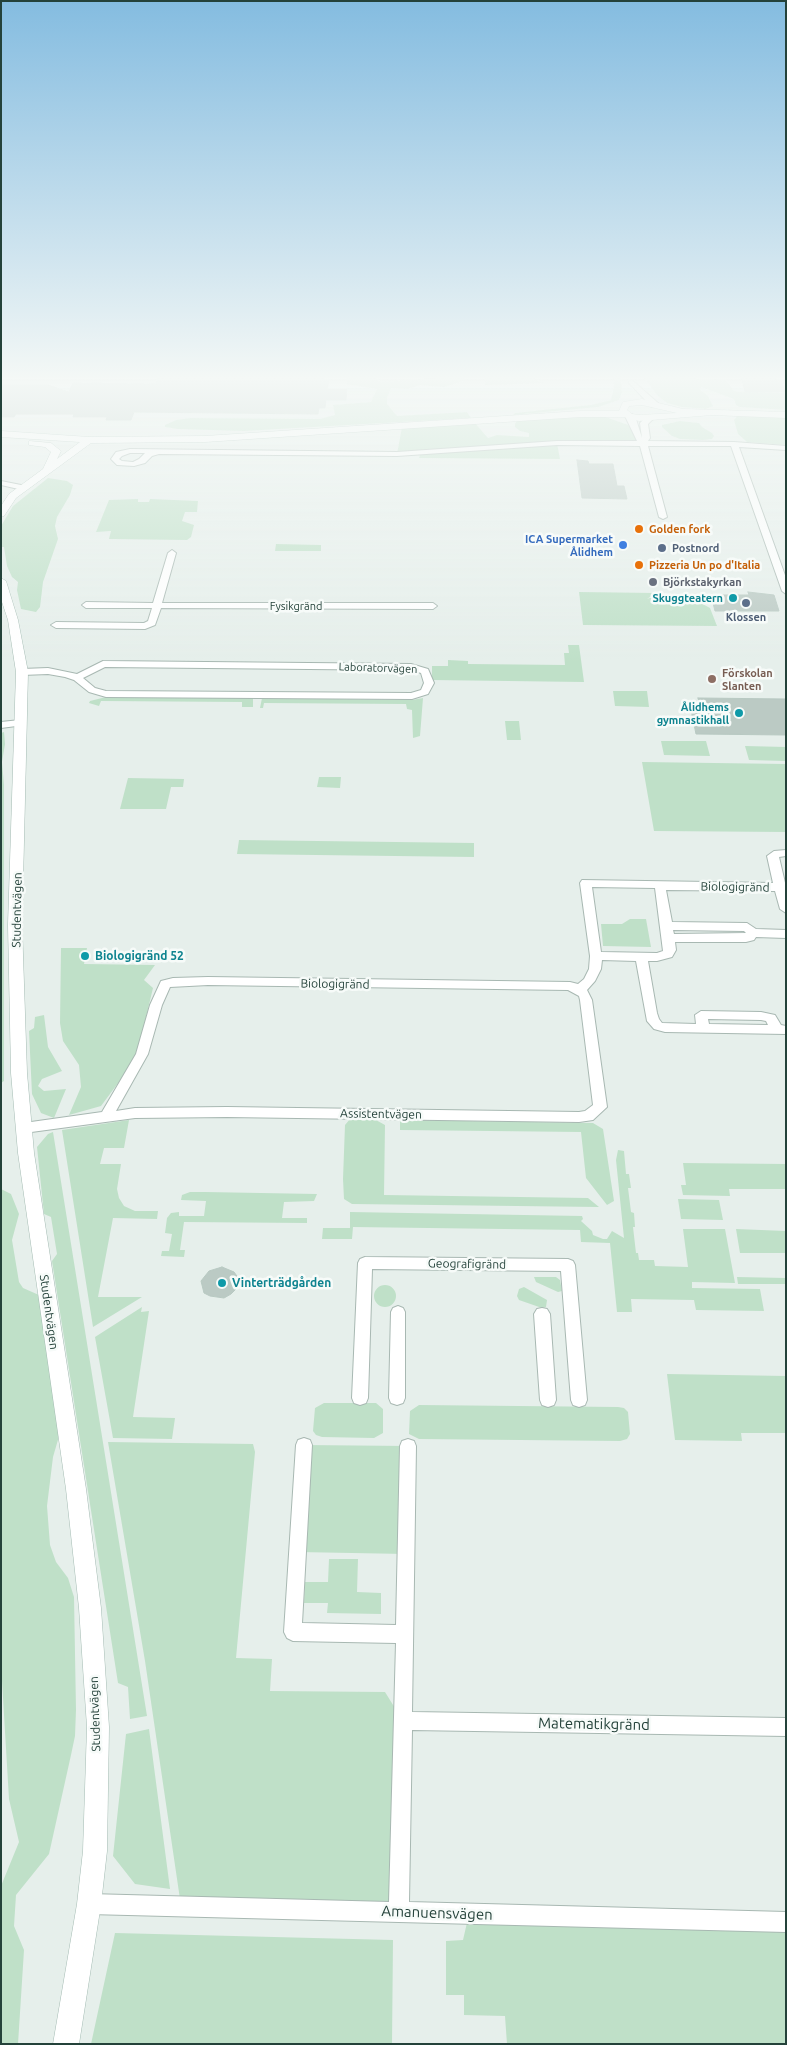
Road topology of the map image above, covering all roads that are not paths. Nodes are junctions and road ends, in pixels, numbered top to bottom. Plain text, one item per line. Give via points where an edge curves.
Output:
1 (45, 471) edge
2 (650, 471) edge
3 (744, 471) edge
4 (1, 483) edge
5 (23, 488) junction
6 (1, 514) edge
7 (662, 517) dead end
8 (172, 553) dead end
9 (1, 581) edge
10 (786, 591) edge
11 (86, 605) dead end
12 (158, 605) junction
13 (433, 606) dead end
14 (56, 625) dead end
15 (22, 672) junction
16 (77, 678) junction
17 (20, 723) junction
18 (1, 726) edge
19 (786, 853) edge
20 (660, 886) junction
21 (780, 887) junction
22 (786, 909) edge
23 (668, 932) junction
24 (786, 934) edge
25 (596, 956) junction
26 (641, 957) junction
27 (579, 990) junction
28 (781, 1030) edge
29 (107, 1115) junction
30 (24, 1128) junction
31 (398, 1312) dead end
32 (542, 1314) dead end
33 (360, 1398) dead end
34 (397, 1398) dead end
35 (548, 1400) dead end
36 (579, 1400) dead end
37 (304, 1445) dead end
38 (408, 1446) dead end
39 (405, 1634) junction
40 (403, 1721) junction
41 (786, 1727) edge
42 (89, 1904) junction
43 (399, 1912) junction
44 (786, 1922) edge
45 (66, 2044) edge

1 - 5 street
2 - 7 street
3 - 10 street
4 - 5 street
5 - 6 street via 12,496
8 - 12 street
9 - 15 street, Studentvägen via 13,620
11 - 12 street, Fysikgränd
12 - 13 street, Fysikgränd
12 - 14 street via 152,623 145,626
15 - 16 street, Laboratorvägen via 48,671
15 - 17 street, Studentvägen
16 - 16 street, Laboratorvägen via 98,692 115,694 412,696 425,692 429,683 428,675 421,668 391,667 103,664
17 - 18 street
17 - 30 street, Studentvägen via 15,925 19,1073
19 - 21 street via 778,853 773,861
20 - 21 street, Biologigränd
20 - 23 street
20 - 25 street, Biologigränd via 586,883
21 - 22 street
23 - 24 street via 746,938 753,933
23 - 26 street via 668,954
25 - 26 street
25 - 27 street, Biologigränd via 595,969
26 - 28 street via 654,1021 658,1026 703,1028 700,1015 761,1016 771,1018
27 - 29 street, Biologigränd via 560,985 165,984 142,1054
27 - 29 street, Assistentvägen via 586,1000 600,1107 588,1116 227,1112
29 - 30 street, Assistentvägen
30 - 42 street, Studentvägen via 90,1608 98,1727 95,1851
31 - 34 street
32 - 35 street
33 - 36 street, Geografigränd via 365,1263 568,1265
37 - 39 street via 293,1632
38 - 39 street
39 - 40 street
40 - 41 street, Matematikgränd
40 - 43 street
42 - 43 street, Amanuensvägen
42 - 45 street, Studentvägen
43 - 44 street, Amanuensvägen

